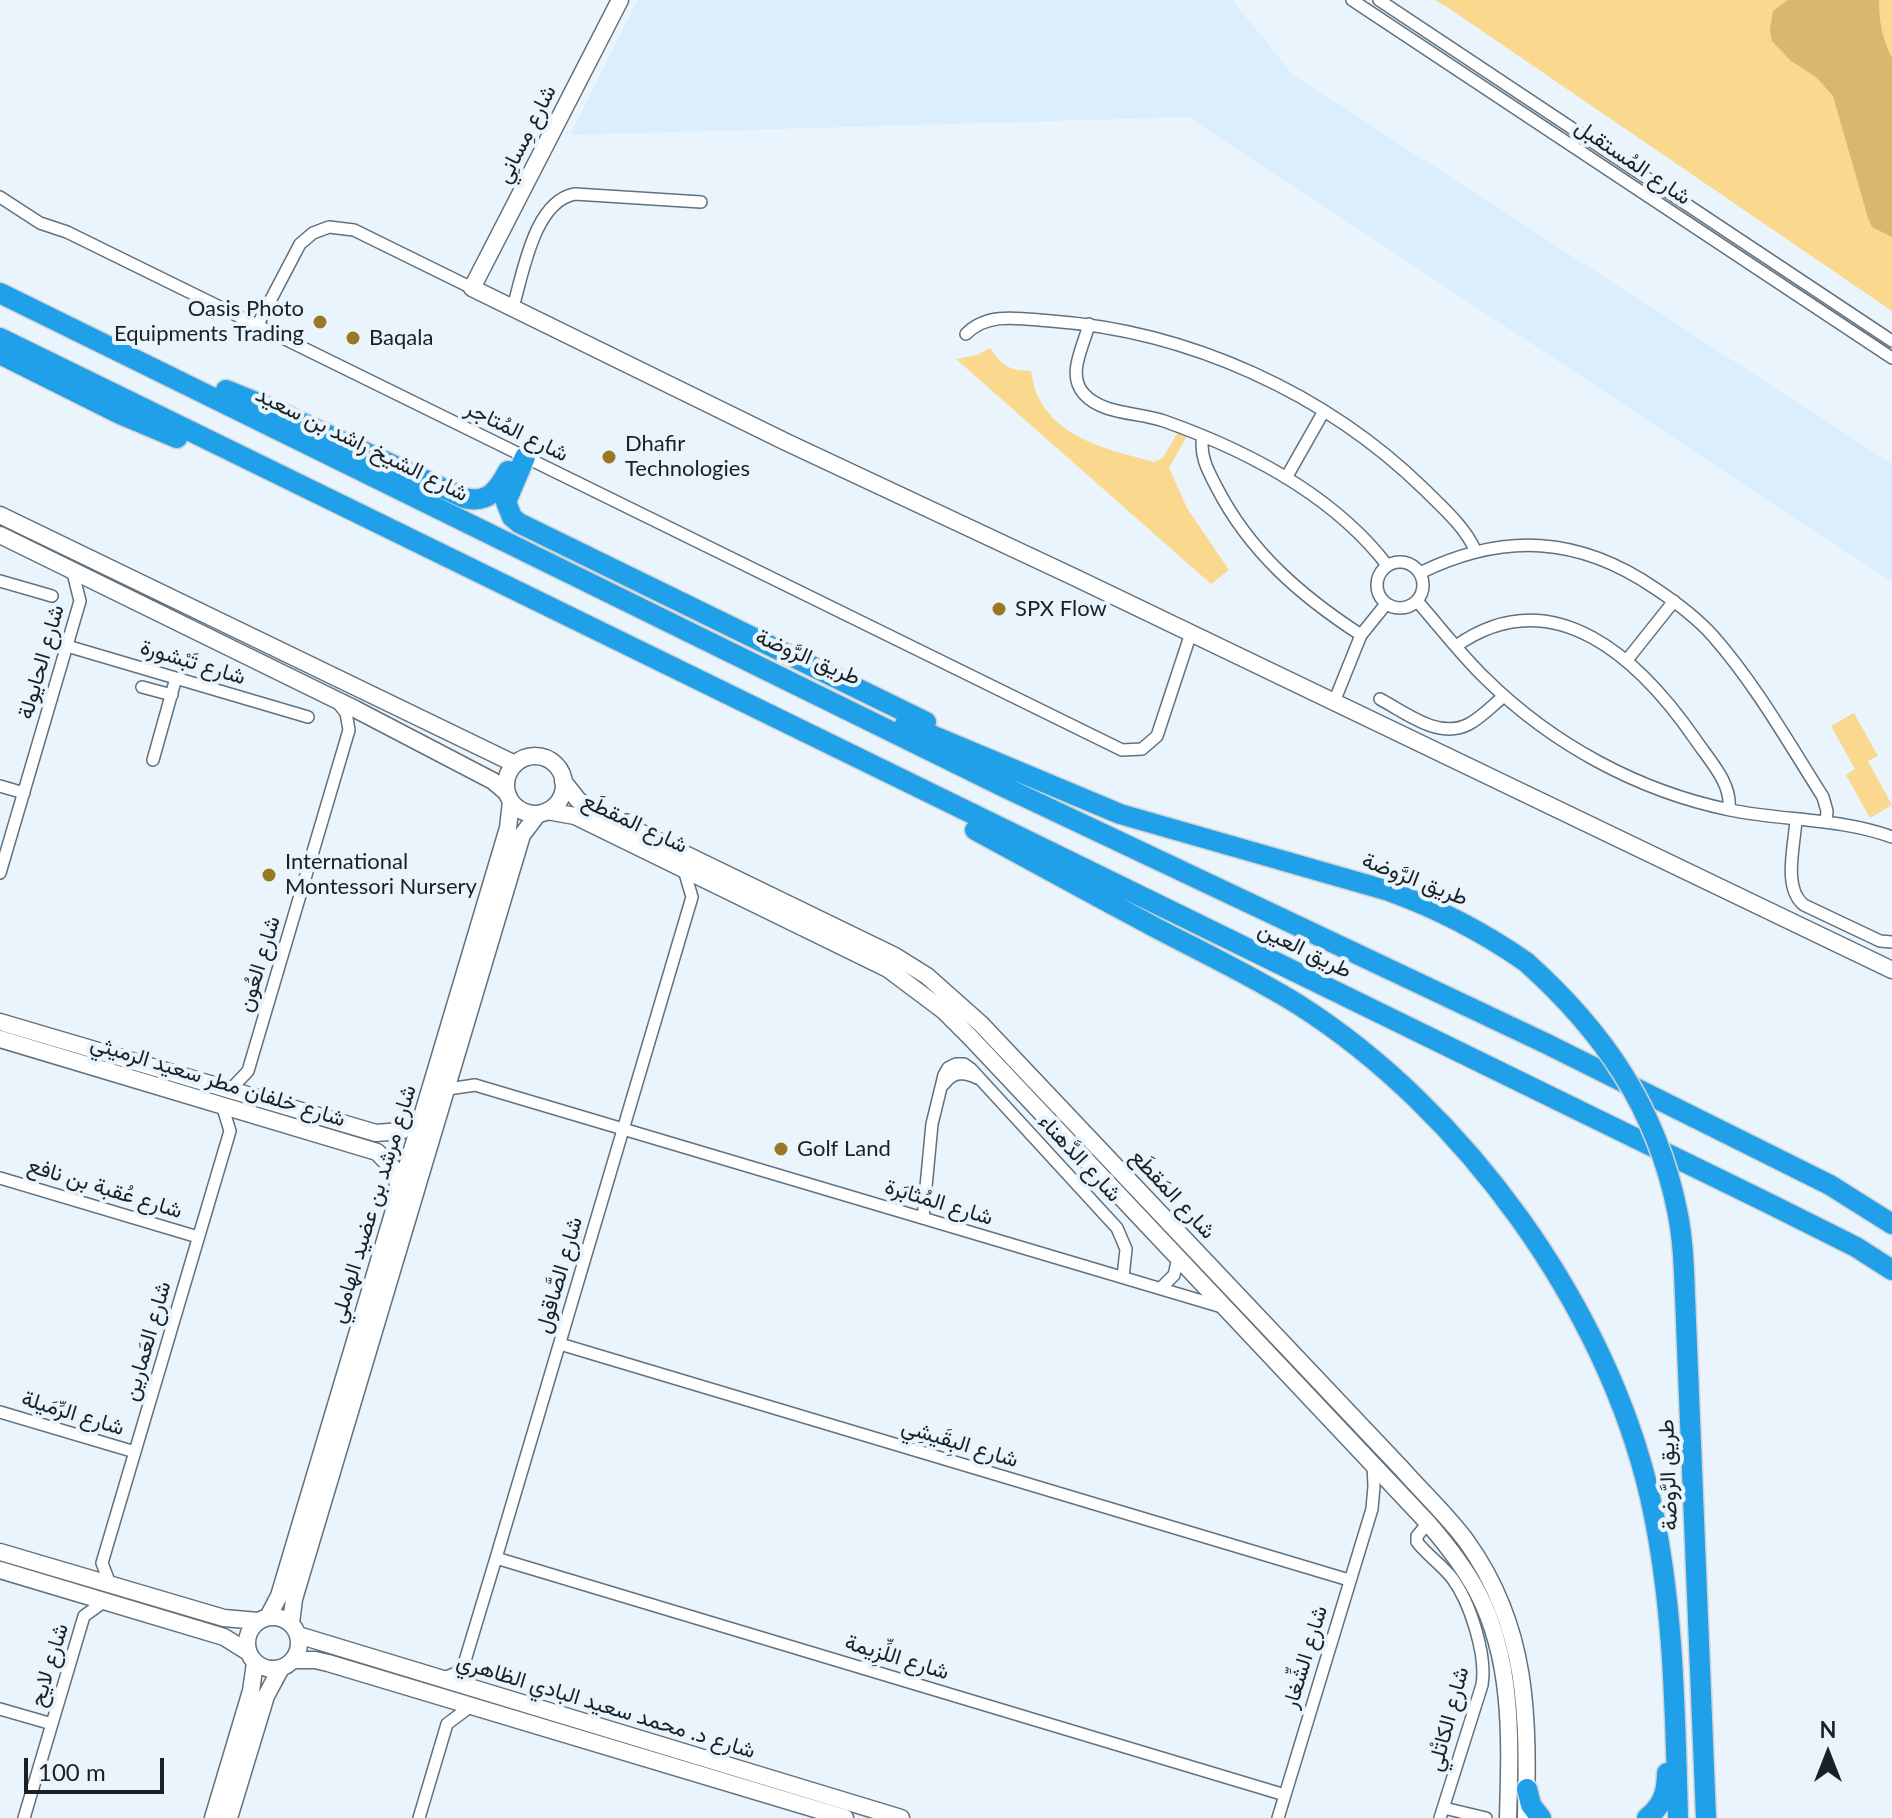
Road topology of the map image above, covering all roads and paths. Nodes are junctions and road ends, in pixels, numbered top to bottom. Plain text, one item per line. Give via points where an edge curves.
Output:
1 (620, 0) edge
2 (1352, 0) edge
3 (1379, 0) edge
4 (0, 197) edge
5 (701, 202) dead end
6 (472, 288) junction
7 (0, 291) edge
8 (513, 307) junction
9 (1089, 324) junction
10 (257, 326) junction
11 (85, 334) junction
12 (966, 334) dead end
13 (0, 338) edge
14 (1892, 341) edge
15 (0, 354) edge
16 (1892, 358) edge
17 (1324, 411) junction
18 (1203, 436) junction
19 (521, 455) junction
20 (256, 463) junction
21 (1286, 478) junction
22 (0, 515) edge
23 (0, 535) edge
24 (1475, 550) junction
25 (1387, 565) junction
26 (72, 569) junction
27 (1420, 573) junction
28 (0, 581) edge
29 (104, 585) junction
30 (124, 595) junction
31 (52, 596) dead end
32 (80, 601) junction
33 (1417, 601) junction
34 (1674, 601) junction
35 (1386, 604) junction
36 (234, 630) junction
37 (1191, 633) junction
38 (1361, 635) junction
39 (703, 639) junction
40 (67, 646) junction
41 (1456, 646) junction
42 (1627, 660) junction
43 (693, 677) junction
44 (176, 678) junction
45 (142, 687) dead end
46 (172, 695) junction
47 (1504, 696) junction
48 (336, 699) junction
49 (1380, 699) dead end
50 (1334, 702) junction
51 (308, 717) dead end
52 (371, 717) junction
53 (349, 730) junction
54 (153, 760) dead end
55 (515, 764) junction
56 (563, 781) junction
57 (0, 786) edge
58 (24, 793) junction
59 (1073, 795) junction
60 (509, 798) junction
61 (1729, 809) junction
62 (542, 813) junction
63 (1796, 819) junction
64 (1826, 822) junction
65 (1892, 837) edge
66 (684, 870) junction
67 (0, 873) edge
68 (718, 886) junction
69 (692, 897) junction
70 (1892, 942) edge
71 (1892, 970) edge
72 (0, 1022) edge
73 (0, 1039) edge
74 (455, 1064) junction
75 (248, 1071) junction
76 (475, 1085) junction
77 (448, 1089) junction
78 (226, 1098) junction
79 (251, 1105) junction
80 (422, 1118) junction
81 (622, 1129) junction
82 (230, 1131) junction
83 (358, 1137) junction
84 (1095, 1144) junction
85 (1079, 1153) junction
86 (0, 1178) edge
87 (400, 1192) junction
88 (923, 1218) junction
89 (1892, 1224) edge
90 (198, 1237) junction
91 (1178, 1258) junction
92 (1892, 1270) edge
93 (1123, 1277) junction
94 (1161, 1288) junction
95 (1226, 1308) junction
96 (560, 1344) junction
97 (1330, 1393) junction
98 (1309, 1396) junction
99 (0, 1412) edge
100 (135, 1452) junction
101 (1373, 1464) junction
102 (1402, 1495) junction
103 (1372, 1509) junction
104 (1428, 1523) junction
105 (0, 1552) edge
106 (496, 1558) junction
107 (32, 1561) junction
108 (102, 1563) junction
109 (0, 1570) edge
110 (84, 1577) junction
111 (28, 1578) junction
112 (1349, 1580) junction
113 (107, 1592) junction
114 (77, 1593) junction
115 (84, 1616) junction
116 (263, 1619) junction
117 (294, 1629) junction
118 (252, 1657) junction
119 (1673, 1662) junction
120 (287, 1664) junction
121 (464, 1664) junction
122 (438, 1687) junction
123 (481, 1700) junction
124 (0, 1709) edge
125 (52, 1724) junction
126 (447, 1724) junction
127 (1518, 1792) junction
128 (1285, 1795) junction
129 (1442, 1813) edge
130 (1485, 1817) edge
131 (24, 1818) edge
132 (213, 1818) edge
133 (229, 1818) edge
134 (419, 1818) edge
135 (845, 1818) edge
136 (901, 1818) edge
137 (1278, 1818) edge
138 (1508, 1818) edge
139 (1526, 1818) edge
140 (1541, 1818) edge
141 (1647, 1818) edge
142 (1678, 1818) edge
143 (1706, 1818) edge

1 - 6 street, شارع مِسانِي
2 - 16 street, شارع المُستقبل
3 - 14 street, شارع المُستقبل
4 - 10 street, شارع المُتاجر via 40,223
5 - 8 street via 575,194 559,199 538,227
6 - 8 street
6 - 10 street via 354,230 329,227 300,244
7 - 11 highway, شارع الشيخ راشد بن سعيد
8 - 37 street
9 - 12 street via 994,318
9 - 17 street via 1221,360
9 - 18 street via 1076,366 1085,395 1107,407 1161,419
10 - 19 street, شارع المُتاجر
11 - 19 highway via 268,407 464,498 481,500 495,492
11 - 39 highway, شارع الشيخ راشد بن سعيد
13 - 20 highway
15 - 20 highway via 148,426
17 - 21 street
17 - 24 street via 1419,485
18 - 21 street
18 - 38 street via 1202,454 1214,481 1257,549 1299,591
19 - 37 street, شارع المُتاجر via 1122,750 1142,749 1157,736
19 - 59 highway via 506,502 519,523
20 - 43 highway
21 - 25 street via 1336,515
22 - 36 street
23 - 26 street
24 - 27 street
24 - 34 street via 1530,545 1580,551 1630,572
25 - 27 street via 1405,562
25 - 35 street via 1376,581
26 - 29 street
26 - 32 street, شارع الحايولة
27 - 33 street via 1424,584
28 - 31 street
29 - 30 street
29 - 32 street, شارع الحايولة
30 - 36 street via 234,643 239,639
30 - 48 street
32 - 40 street, شارع الحايولة
33 - 35 street via 1399,608
33 - 41 street
34 - 42 street
34 - 64 street via 1713,636 1762,701 1823,797
35 - 38 street
36 - 55 street
37 - 50 street
38 - 50 street
39 - 59 highway, طريق الرَّوضة
39 - 89 highway, طريق العين via 1545,1043 1830,1185
40 - 44 street, شارع تَبْشورة
40 - 58 street, شارع الحايولة
41 - 42 street via 1501,624 1537,621 1570,628
41 - 47 street
42 - 61 street via 1665,698 1719,774
43 - 92 highway, طريق العين via 1768,1203
43 - 119 highway, طريق الرَّوضة via 1299,1005 1416,1098 1523,1223 1609,1376 1650,1496
44 - 46 street
44 - 51 street, شارع تَبْشورة
45 - 46 street
46 - 54 street
47 - 49 street via 1468,724 1450,729 1431,726
47 - 61 street via 1569,745 1616,771
48 - 52 street
48 - 53 street
50 - 71 street
52 - 53 street
52 - 60 street via 493,781
53 - 75 street, شارع العُون
55 - 56 street via 544,758 560,771
55 - 60 street via 506,783
56 - 62 street via 560,798
56 - 84 street, شارع المَقطَع via 588,807 855,934 927,976 981,1024
57 - 58 street
58 - 67 street, شارع الحايولة
59 - 143 highway, طريق الرَّوضة, bridge via 1184,834 1402,896 1464,922 1526,962 1607,1048 1644,1110 1676,1202 1685,1296
60 - 62 street via 523,812
60 - 80 street, شارع مرشد بن عضيد الهاملي via 508,828
61 - 63 street
62 - 66 street, شارع المَقطَع via 575,816
62 - 74 street, شارع مرشد بن عضيد الهاملي via 522,835
63 - 64 street
63 - 70 street via 1792,886 1797,899 1880,941
64 - 65 street
66 - 68 street, شارع المَقطَع
66 - 69 street
68 - 69 street
68 - 85 street, شارع المَقطَع via 856,952 915,987
69 - 81 street, شارع الصَّاقول
72 - 78 street, شارع خلفان مطر سعيد الرميثي
73 - 78 street, شارع خلفان مطر سعيد الرميثي
74 - 76 street, شارع المُثابَرة
74 - 77 street, شارع مرشد بن عضيد الهاملي
75 - 78 street, شارع العُون
75 - 79 street, شارع العُون
76 - 77 street, شارع المُثابَرة
76 - 81 street, شارع المُثابَرة
77 - 117 street, شارع مرشد بن عضيد الهاملي via 294,1599
78 - 79 street, شارع خلفان مطر سعيد الرميثي
78 - 82 street
79 - 82 street, شارع العَمارين
79 - 83 street, شارع خلفان مطر سعيد الرميثي
80 - 83 street, شارع خلفان مطر سعيد الرميثي via 401,1131
80 - 87 street, شارع مرشد بن عضيد الهاملي
81 - 88 street, شارع المُثابَرة
81 - 96 street, شارع الصَّاقول
82 - 90 street, شارع العَمارين
83 - 87 street, شارع خلفان مطر سعيد الرميثي via 387,1159
84 - 85 street via 1081,1147
84 - 97 street, شارع المَقطَع
85 - 91 street, شارع المَقطَع
86 - 90 street, شارع عُقبة بن نافع
87 - 116 street, شارع مرشد بن عضيد الهاملي via 279,1596
88 - 93 street, شارع المُثابَرة
88 - 93 street, شارع الدَّهناء via 932,1124 946,1071 956,1064 968,1066 1117,1228 1126,1249
90 - 100 street, شارع العَمارين
91 - 94 street via 1174,1275
91 - 95 street, شارع المَقطَع
93 - 94 street, شارع المُثابَرة
94 - 95 street, شارع المُثابَرة
95 - 98 street, شارع المَقطَع
96 - 106 street, شارع الصَّاقول
96 - 112 street, شارع البِقَيشِي
97 - 98 street via 1325,1403
97 - 127 street, شارع المَقطَع via 1464,1538 1493,1584 1522,1673 1526,1714
98 - 101 street, شارع المَقطَع
99 - 100 street, شارع الرِّمَيلة
100 - 108 street, شارع العَمارين
101 - 102 street, شارع المَقطَع
101 - 103 street, شارع الشِّغار
102 - 103 street via 1388,1497
102 - 104 street, شارع المَقطَع
103 - 112 street, شارع الشِّغار
104 - 127 street, شارع المَقطَع via 1467,1573 1496,1639
104 - 129 street, شارع الكاتْلي via 1417,1542 1459,1589 1484,1666
105 - 107 street
106 - 121 street, شارع الصَّاقول
106 - 128 street, شارع اللِّزِيمة
107 - 110 street
107 - 111 street
108 - 110 street
108 - 113 street
109 - 111 street
110 - 113 street
111 - 114 street
112 - 128 street, شارع الشِّغار
113 - 114 street
113 - 115 street, شارع لايح
113 - 116 street via 224,1618
113 - 118 street via 224,1637
114 - 115 street, شارع لايح
115 - 125 street, شارع لايح
116 - 117 street via 284,1619
116 - 118 street via 247,1637
117 - 120 street via 299,1644
117 - 122 street, شارع د. محمد سعيد البادي الظاهري
118 - 120 street via 272,1669
118 - 132 street via 251,1691
119 - 141 highway via 1665,1797
119 - 142 highway, طريق الرَّوضة
120 - 122 street, شارع د. محمد سعيد البادي الظاهري via 315,1660
120 - 133 street via 266,1696
121 - 122 street
121 - 123 street
122 - 123 street, شارع د. محمد سعيد البادي الظاهري
122 - 126 street
123 - 126 street
123 - 135 street, شارع د. محمد سعيد البادي الظاهري
123 - 136 street, شارع د. محمد سعيد البادي الظاهري
124 - 125 street
125 - 131 street, شارع لايح
126 - 134 street
127 - 130 street, شارع الكاتْلي
127 - 138 street, شارع المَقطَع
127 - 139 street, شارع المَقطَع
127 - 140 highway
128 - 137 street, شارع الشِّغار
129 - 130 street, شارع الكاتْلي

